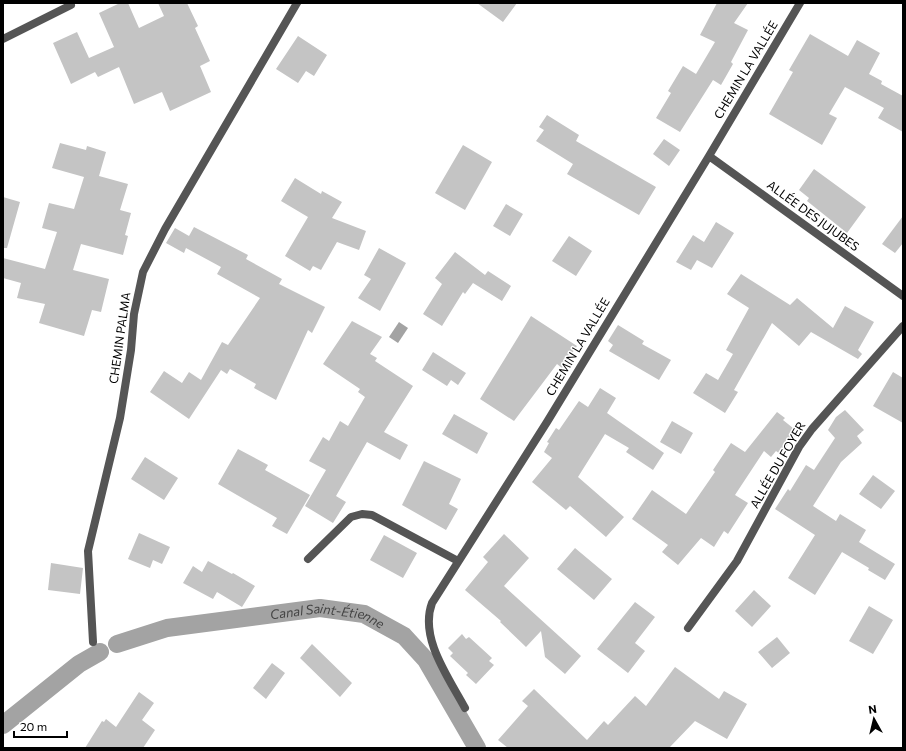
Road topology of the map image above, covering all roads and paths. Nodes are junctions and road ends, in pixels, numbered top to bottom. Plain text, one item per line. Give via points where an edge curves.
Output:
1 (70, 3) edge
2 (297, 3) edge
3 (800, 3) edge
4 (3, 39) edge
5 (709, 156) junction
6 (903, 296) edge
7 (903, 326) edge
8 (308, 559) dead end
9 (458, 561) junction
10 (688, 628) dead end
11 (93, 642) dead end
12 (465, 708) dead end

1 - 4 street
2 - 11 street, CHEMIN PALMA via 168,224 143,272 134,314 120,418 88,551
3 - 5 street, CHEMIN LA VALLÉE
5 - 6 street, ALLÉE DES JUJUBES
5 - 9 street, CHEMIN LA VALLÉE via 547,422
7 - 10 street, ALLÉE DU FOYER via 825,413 804,441 738,561
8 - 9 street via 351,518 362,514 372,515
9 - 12 street, CHEMIN LA VALLÉE via 428,614 433,646

